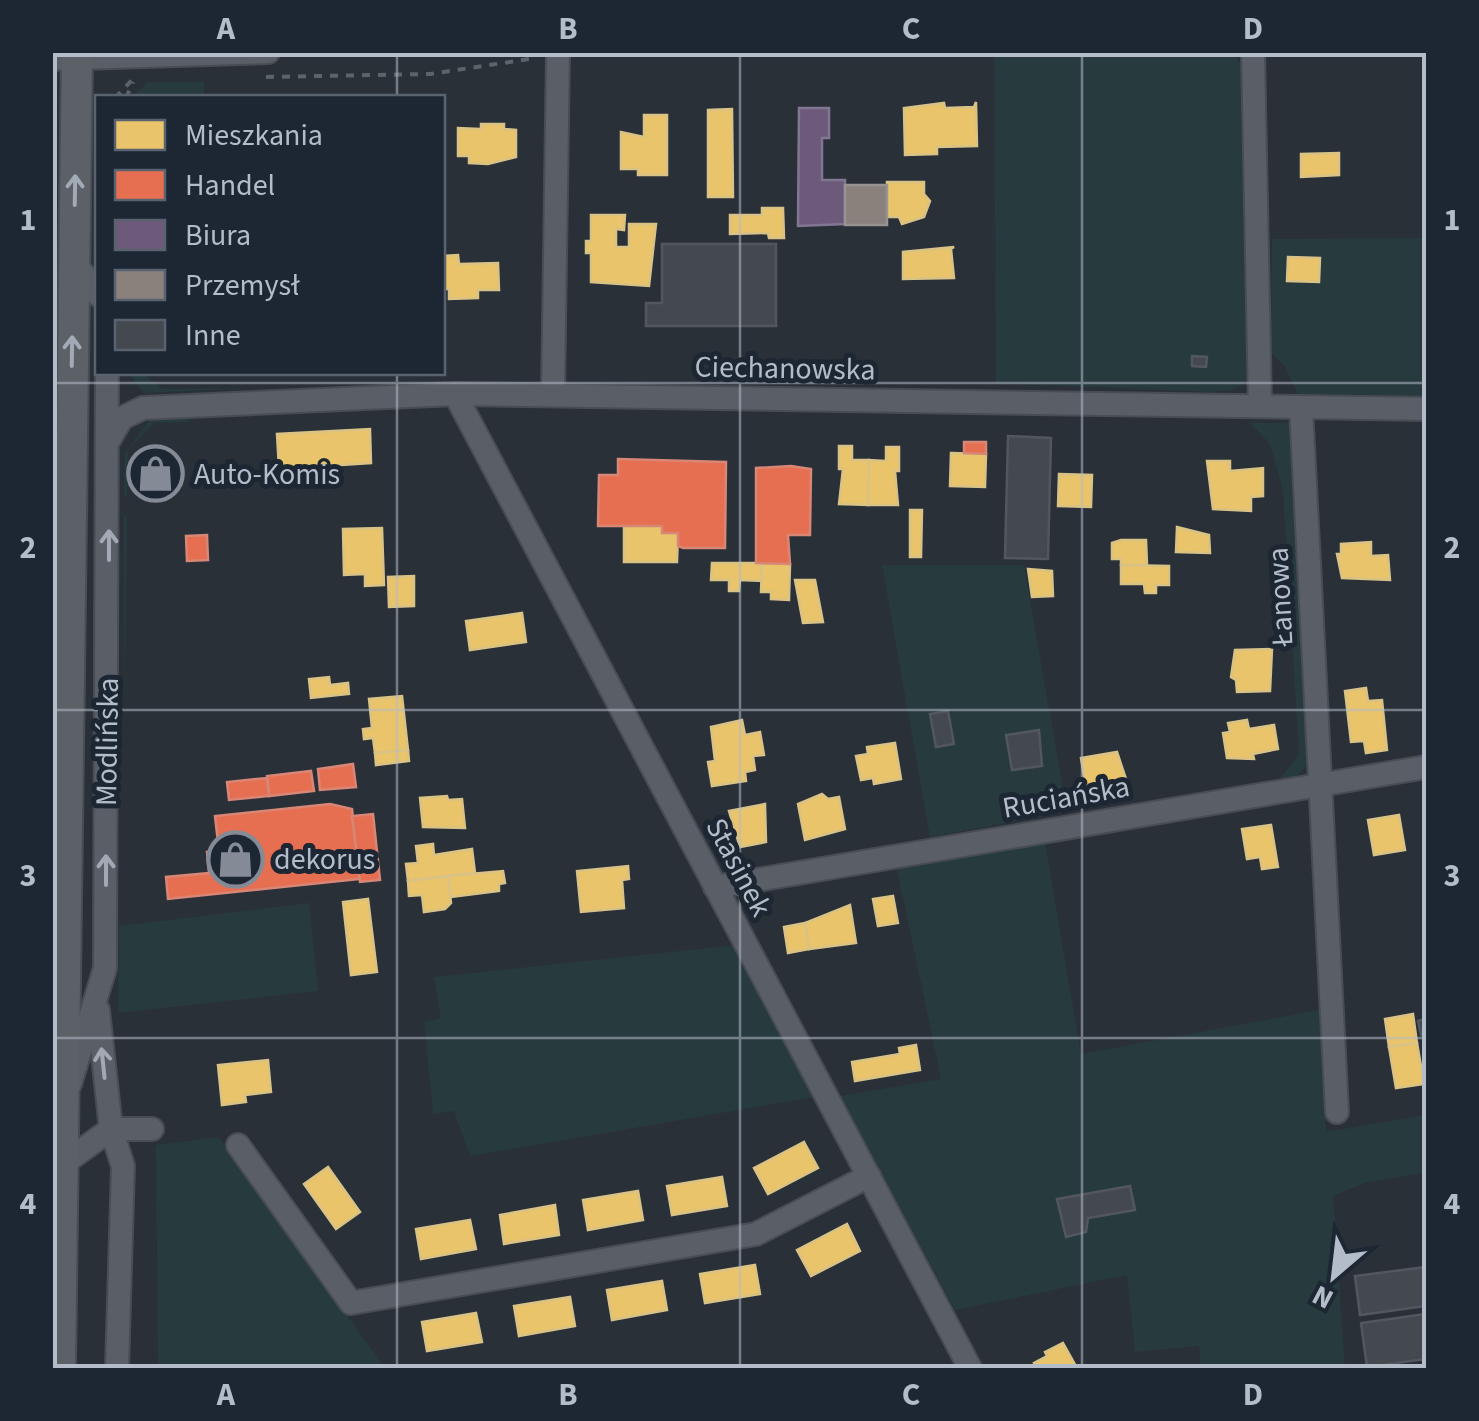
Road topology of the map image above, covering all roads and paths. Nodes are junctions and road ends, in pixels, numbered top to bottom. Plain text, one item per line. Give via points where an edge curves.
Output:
1 (268, 52) edge
2 (546, 52) edge
3 (558, 52) edge
4 (1253, 52) edge
5 (69, 57) edge
6 (266, 77) dead end
7 (118, 95) edge
8 (127, 95) edge
9 (74, 260) junction
10 (95, 291) edge
11 (108, 381) edge
12 (455, 394) junction
13 (553, 394) junction
14 (1260, 406) junction
15 (1300, 407) junction
16 (143, 408) junction
17 (1426, 410) edge
18 (109, 440) junction
19 (1426, 767) edge
20 (1320, 784) junction
21 (715, 887) junction
22 (96, 997) junction
23 (64, 1106) junction
24 (1336, 1112) dead end
25 (110, 1129) junction
26 (152, 1130) dead end
27 (238, 1144) dead end
28 (63, 1164) junction
29 (869, 1176) junction
30 (60, 1368) edge
31 (117, 1368) edge
32 (970, 1368) edge

1 - 5 street
2 - 6 path via 430,74
3 - 13 street
4 - 14 street
9 -> 5 main road, Modlińska
7 - 8 path via 135,78
9 - 10 street
23 -> 9 main road, Modlińska
11 - 16 street via 124,402
11 - 18 street, Modlińska
12 - 13 street, Ciechanowska
12 - 16 street, Ciechanowska
12 - 21 street, Stasinek
13 - 14 street, Ciechanowska
14 - 15 street, Ciechanowska
15 - 17 street, Ciechanowska
15 - 20 street, Łanowa
16 - 18 street via 122,418
22 -> 18 street, Modlińska via 105,968
19 - 20 street, Ruciańska
20 - 21 street, Ruciańska
20 - 24 street, Łanowa
21 - 29 street, Stasinek
22 - 23 street, Modlińska
25 -> 22 street
23 - 28 main road, Modlińska
25 - 26 street
25 - 28 street
25 - 31 street via 123,1166
27 - 29 street via 350,1302 756,1234
28 - 30 main road, Modlińska
29 - 32 street, Stasinek

